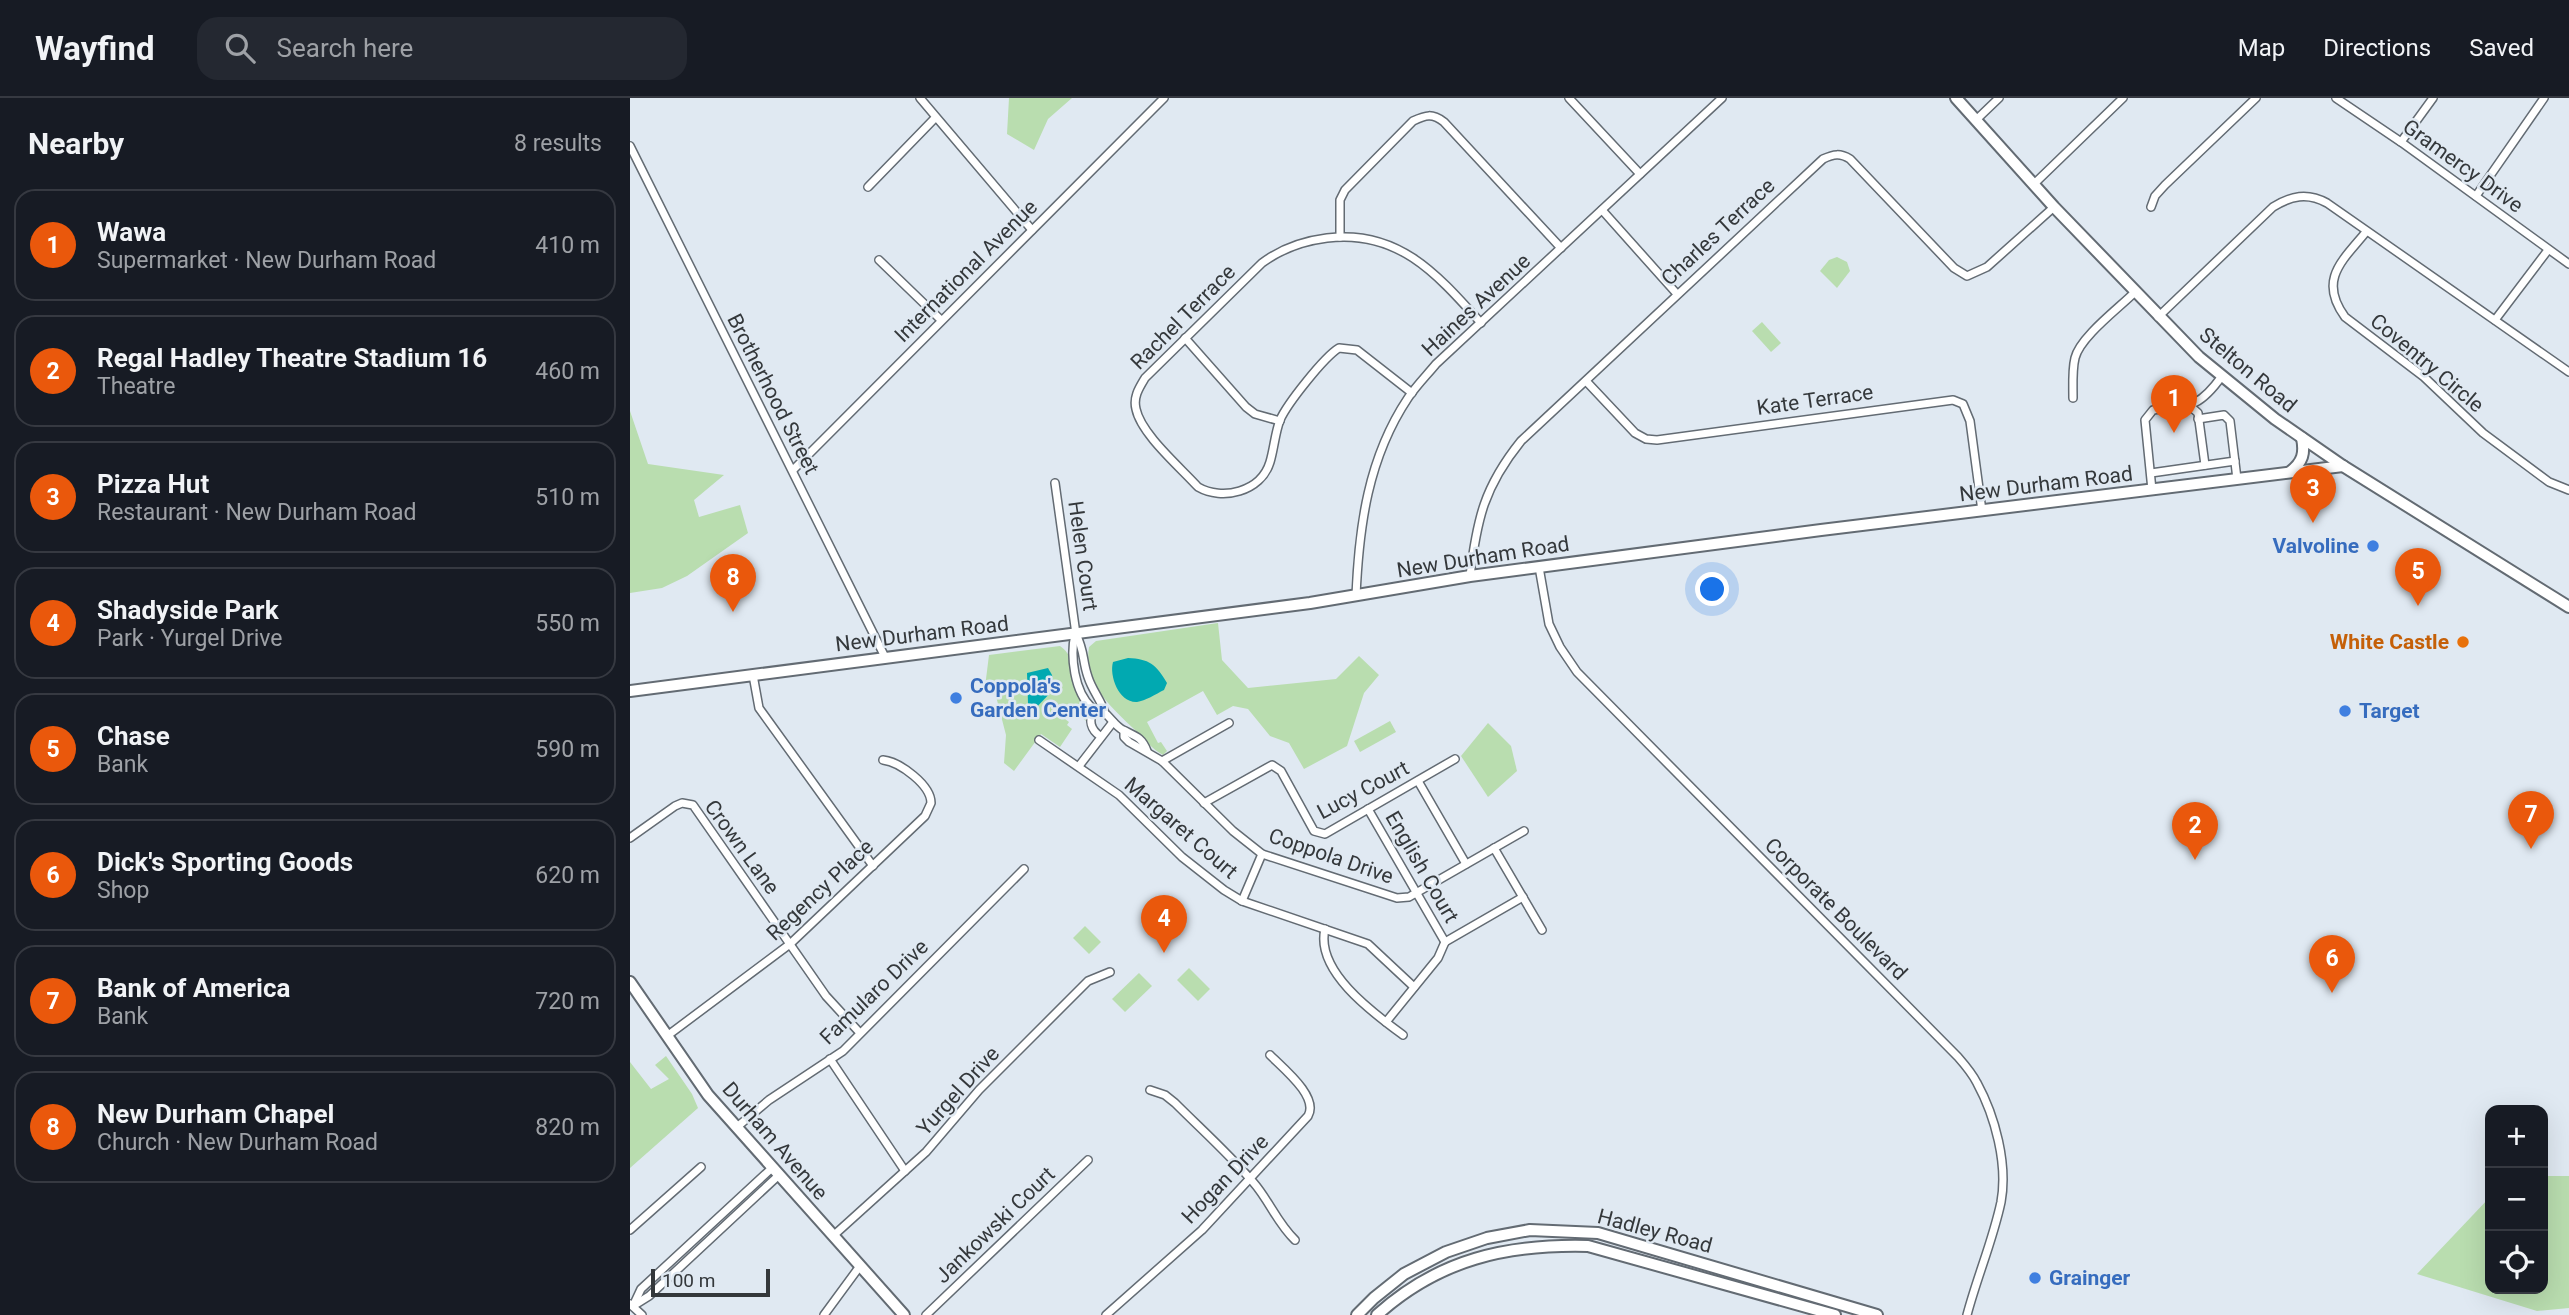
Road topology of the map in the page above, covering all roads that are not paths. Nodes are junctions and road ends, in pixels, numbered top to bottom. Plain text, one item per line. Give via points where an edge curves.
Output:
1 (920, 98) edge
2 (1164, 98) edge
3 (1569, 98) edge
4 (1956, 98) edge
5 (1999, 98) edge
6 (2123, 98) edge
7 (2256, 98) edge
8 (2336, 98) edge
9 (2433, 98) edge
10 (2544, 98) edge
11 (1720, 99) edge
12 (935, 118) junction
13 (1976, 120) junction
14 (2401, 142) junction
15 (630, 146) edge
16 (1640, 174) junction
17 (2034, 184) junction
18 (868, 187) dead end
19 (2476, 195) junction
20 (2054, 207) junction
21 (2151, 207) dead end
22 (1602, 210) junction
23 (1032, 230) junction
24 (2366, 232) junction
25 (1340, 237) junction
26 (1561, 248) junction
27 (2548, 250) junction
28 (879, 260) dead end
29 (2569, 264) edge
30 (2136, 292) junction
31 (1677, 294) junction
32 (2158, 317) junction
33 (941, 320) junction
34 (2495, 320) junction
35 (1481, 323) junction
36 (1185, 338) junction
37 (2569, 372) edge
38 (2222, 376) junction
39 (1586, 381) junction
40 (1412, 393) junction
41 (2073, 398) dead end
42 (2190, 406) junction
43 (2198, 419) junction
44 (1280, 421) junction
45 (2302, 438) junction
46 (2235, 461) junction
47 (2205, 466) junction
48 (2343, 466) junction
49 (793, 470) junction
50 (2289, 472) junction
51 (2151, 473) junction
52 (2237, 479) junction
53 (1055, 483) dead end
54 (2569, 489) edge
55 (2152, 490) junction
56 (1982, 512) junction
57 (1539, 567) junction
58 (1470, 576) junction
59 (1356, 596) junction
60 (2569, 607) edge
61 (1076, 634) junction
62 (885, 657) junction
63 (753, 675) junction
64 (630, 691) edge
65 (1093, 710) junction
66 (1105, 713) junction
67 (1113, 722) junction
68 (1229, 723) dead end
69 (1100, 736) junction
70 (1039, 740) dead end
71 (1455, 759) dead end
72 (883, 760) dead end
73 (1162, 761) junction
74 (1079, 766) junction
75 (1418, 781) junction
76 (1204, 803) junction
77 (1368, 809) junction
78 (1524, 831) dead end
79 (630, 838) edge
80 (1494, 848) junction
81 (1262, 854) junction
82 (1466, 864) junction
83 (873, 866) junction
84 (1024, 869) dead end
85 (1416, 894) junction
86 (1523, 897) junction
87 (1242, 901) junction
88 (1325, 929) junction
89 (1542, 930) dead end
90 (1445, 942) junction
91 (790, 944) junction
92 (1110, 972) dead end
93 (630, 982) edge
94 (1414, 987) junction
95 (1386, 1022) junction
96 (860, 1033) junction
97 (1403, 1035) dead end
98 (667, 1036) junction
99 (1270, 1055) dead end
100 (830, 1059) junction
101 (1150, 1090) dead end
102 (737, 1127) junction
103 (1088, 1160) dead end
104 (701, 1167) dead end
105 (905, 1171) junction
106 (776, 1172) junction
107 (1251, 1180) junction
108 (630, 1230) edge
109 (833, 1236) junction
110 (1295, 1240) dead end
111 (860, 1266) junction
112 (631, 1305) edge
113 (642, 1315) edge
114 (824, 1315) edge
115 (904, 1315) edge
116 (926, 1315) edge
117 (1106, 1315) edge
118 (1357, 1315) edge
119 (1377, 1315) edge
120 (1835, 1315) edge
121 (1877, 1315) edge
122 (1967, 1315) edge

1 - 12 street
2 - 23 street, International Avenue
3 - 16 street
4 - 13 main road, Stelton Road
5 - 13 street
6 - 17 street
7 - 21 street via 2165,185
8 - 14 street, Gramercy Drive
9 - 14 street
10 - 19 street
11 - 16 street, Haines Avenue
12 - 18 street
12 - 23 street
13 - 17 main road, Stelton Road
14 - 19 street, Gramercy Drive
15 - 49 street, Brotherhood Street
16 - 22 street, Haines Avenue
17 - 20 main road, Stelton Road
19 - 27 street, Gramercy Drive
20 - 30 main road, Stelton Road
20 - 31 street, Charles Terrace via 1987,267 1967,276 1954,268 1850,159 1832,155
22 - 26 street, Haines Avenue
22 - 31 street
23 - 33 street, International Avenue
24 - 32 street via 2319,199 2290,198 2273,207
24 - 34 street
24 - 54 street, Coventry Circle via 2332,281 2345,317 2424,377 2483,433 2549,482
25 - 26 street via 1340,200 1345,190 1413,121 1435,115
25 - 35 street, Rachel Terrace via 1369,238 1410,256 1448,287
25 - 36 street, Rachel Terrace via 1317,239 1276,253
26 - 35 street, Haines Avenue
27 - 29 street, Gramercy Drive
27 - 34 street
28 - 33 street
30 - 32 main road, Stelton Road
30 - 41 street via 2077,351
31 - 39 street, Charles Terrace
32 - 38 main road, Stelton Road
33 - 49 street, International Avenue
34 - 37 street
35 - 40 street, Haines Avenue
36 - 44 street via 1246,408
36 - 44 street, Rachel Terrace via 1144,378 1136,394 1136,408 1147,430 1198,487 1229,495 1261,478 1269,466
38 - 42 street via 2208,395
38 - 45 main road, Stelton Road
39 - 56 street, Kate Terrace via 1635,433 1657,440 1953,400 1963,404 1970,421
39 - 58 street, Charles Terrace via 1521,441 1502,465 1482,508
40 - 44 street, Rachel Terrace via 1357,350 1339,348 1322,362
40 - 59 street, Haines Avenue via 1389,433 1371,482 1359,541
42 - 43 street
42 - 51 street via 2153,410 2145,420
43 - 46 street via 2224,415 2230,421
43 - 47 street
45 - 48 main road, Stelton Road
45 - 50 main road via 2304,454
46 - 47 street
46 - 52 street
47 - 51 street
48 - 50 main road, New Durham Road
48 - 60 main road, Stelton Road
49 - 62 street, Brotherhood Street
50 - 52 main road, New Durham Road
51 - 55 street
52 - 55 main road, New Durham Road
53 - 61 street, Helen Court
55 - 56 main road, New Durham Road
56 - 57 main road, New Durham Road
57 - 58 main road, New Durham Road
57 - 122 street, Corporate Boulevard via 1549,624 1577,672 1958,1056 1977,1081 1991,1115 2002,1181 2001,1202
58 - 59 main road, New Durham Road
59 - 61 main road, New Durham Road
61 - 62 main road, New Durham Road
61 - 65 street via 1072,649 1076,675
61 - 66 street, Coppola Drive via 1087,677
62 - 63 main road, New Durham Road
63 - 64 main road, New Durham Road
63 - 83 street via 759,708
65 - 66 street
65 - 69 street via 1090,723
66 - 67 street, Coppola Drive
67 - 69 street
67 - 73 street, Coppola Drive via 1136,748
68 - 73 street
69 - 74 street
70 - 74 street, Margaret Court
71 - 75 street, Lucy Court
72 - 83 street, Regency Place via 900,765 928,791 931,803 925,816
73 - 76 street, Coppola Drive
74 - 87 street, Margaret Court via 1119,796 1200,873
75 - 77 street, Lucy Court
75 - 82 street
76 - 77 street, Lucy Court via 1272,765 1281,771 1319,834
76 - 81 street, Coppola Drive
77 - 85 street, English Court
78 - 80 street, Coppola Drive
79 - 91 street, Crown Lane via 676,806 693,805
80 - 82 street, Coppola Drive
80 - 86 street
81 - 85 street, Coppola Drive via 1397,898
81 - 87 street
82 - 85 street, Coppola Drive
83 - 91 street, Regency Place
84 - 96 street, Famularo Drive
85 - 90 street, English Court
86 - 89 street
86 - 90 street
87 - 88 street, Margaret Court
88 - 94 street, Margaret Court via 1368,944
88 - 95 street via 1323,947 1346,987
90 - 94 street
91 - 96 street, Crown Lane via 825,996
91 - 98 street, Regency Place
92 - 105 street, Yurgel Drive via 1088,981
93 - 98 main road, Durham Avenue
94 - 95 street
95 - 97 street
96 - 100 street, Famularo Drive
98 - 102 main road, Durham Avenue
99 - 107 street, Hogan Drive via 1306,1094 1311,1110
100 - 102 street, Famularo Drive
100 - 105 street
101 - 107 street via 1175,1103
102 - 106 main road, Durham Avenue
103 - 116 street, Jankowski Court
104 - 108 street
105 - 109 street, Yurgel Drive
106 - 109 main road, Durham Avenue
106 - 112 street via 649,1296
107 - 110 street
107 - 117 street, Hogan Drive
109 - 111 main road, Durham Avenue
111 - 114 street
111 - 115 main road, Durham Avenue
112 - 113 street
118 - 121 main road, Hadley Road via 1405,1274 1446,1252 1530,1230 1598,1233
119 - 120 main road, Hadley Road via 1412,1288 1458,1264 1511,1249 1559,1246 1588,1246

